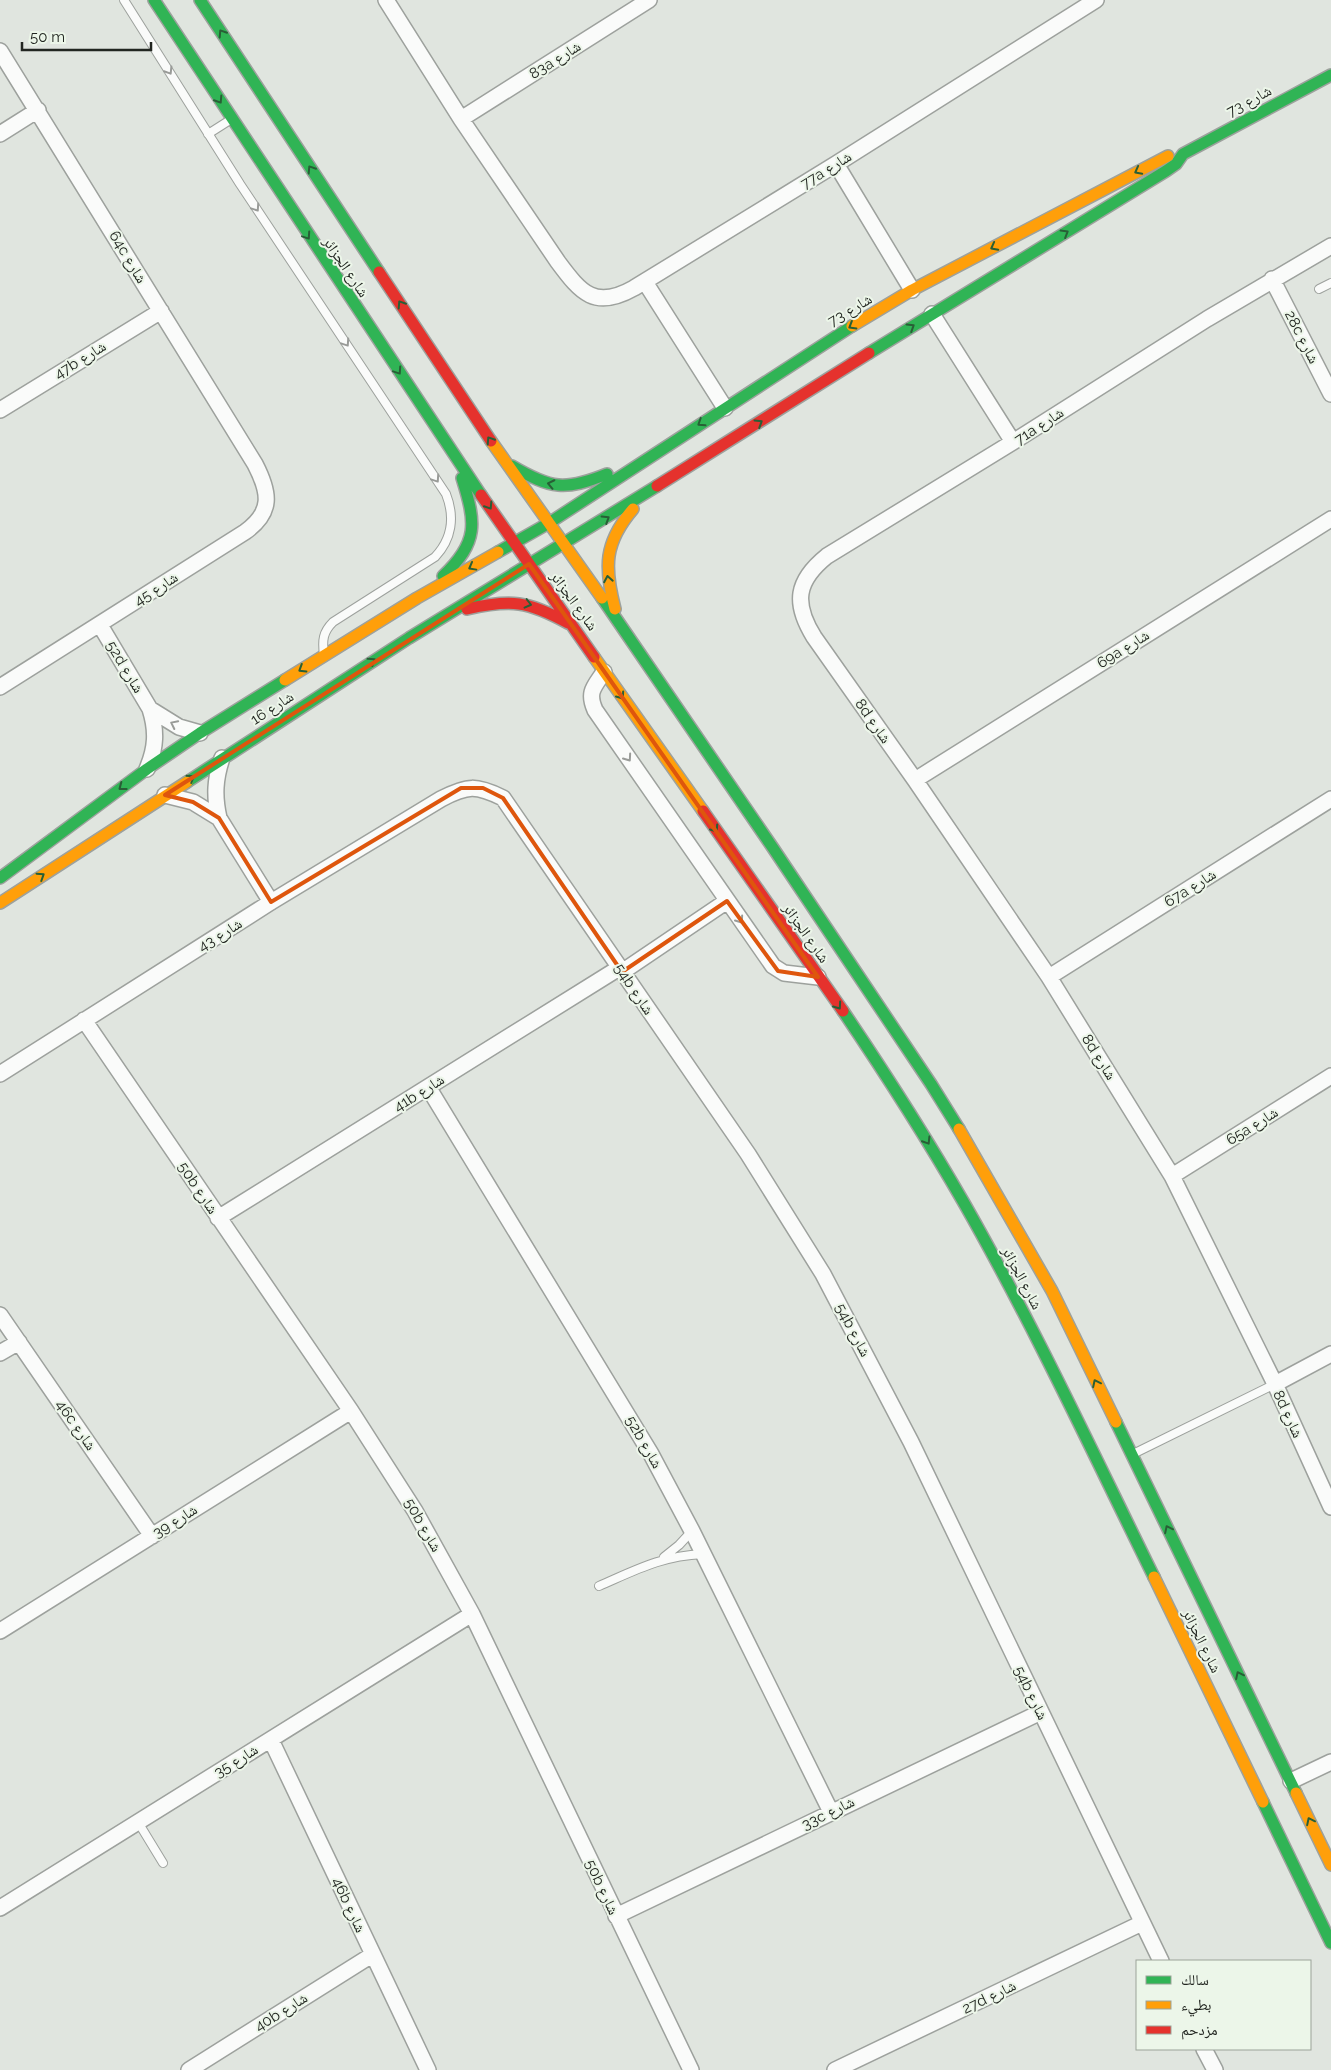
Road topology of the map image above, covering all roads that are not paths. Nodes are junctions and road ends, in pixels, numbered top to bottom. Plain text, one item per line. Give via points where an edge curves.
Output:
1 (124, 0) edge
2 (154, 0) edge
3 (200, 0) edge
4 (386, 0) edge
5 (648, 0) edge
6 (1096, 0) edge
7 (0, 51) edge
8 (1331, 75) edge
9 (38, 110) junction
10 (231, 119) junction
11 (461, 119) junction
12 (0, 134) edge
13 (208, 134) junction
14 (1183, 154) junction
15 (836, 164) junction
16 (1331, 246) edge
17 (1272, 279) junction
18 (645, 282) junction
19 (1331, 283) edge
20 (1319, 289) dead end
21 (912, 290) junction
22 (161, 310) junction
23 (932, 314) junction
24 (1331, 394) edge
25 (725, 408) junction
26 (0, 410) edge
27 (1013, 442) junction
28 (454, 454) junction
29 (646, 458) junction
30 (504, 461) junction
31 (255, 464) joint
32 (652, 490) junction
33 (1331, 519) edge
34 (549, 523) junction
35 (514, 544) junction
36 (565, 544) junction
37 (529, 564) junction
38 (417, 598) junction
39 (446, 615) junction
40 (100, 625) junction
41 (620, 626) junction
42 (575, 627) junction
43 (814, 637) joint
44 (324, 656) junction
45 (604, 672) junction
46 (0, 687) edge
47 (150, 709) junction
48 (200, 733) junction
49 (222, 758) junction
50 (147, 769) junction
51 (915, 780) junction
52 (165, 795) junction
53 (442, 799) joint
54 (1331, 799) edge
55 (219, 818) junction
56 (0, 878) edge
57 (727, 901) junction
58 (271, 902) junction
59 (0, 903) edge
60 (621, 970) junction
61 (818, 977) junction
62 (1049, 977) junction
63 (84, 1020) junction
64 (0, 1074) edge
65 (1331, 1076) edge
66 (428, 1087) junction
67 (1172, 1176) junction
68 (218, 1218) junction
69 (0, 1315) edge
70 (19, 1342) junction
71 (0, 1354) edge
72 (1331, 1354) edge
73 (1275, 1384) junction
74 (351, 1411) junction
75 (1132, 1455) junction
76 (1331, 1507) edge
77 (692, 1531) junction
78 (152, 1536) junction
79 (703, 1554) junction
80 (659, 1560) junction
81 (599, 1586) dead end
82 (472, 1614) junction
83 (0, 1631) edge
84 (1040, 1712) junction
85 (271, 1740) junction
86 (1331, 1762) edge
87 (1290, 1781) junction
88 (831, 1812) junction
89 (138, 1822) junction
90 (163, 1863) dead end
91 (1331, 1865) edge
92 (0, 1908) edge
93 (616, 1916) junction
94 (1142, 1923) junction
95 (1331, 1943) edge
96 (372, 1955) junction
97 (1160, 1960) edge
98 (1205, 2050) edge
99 (189, 2070) edge
100 (428, 2070) edge
101 (690, 2070) edge
102 (835, 2070) edge
103 (1215, 2070) edge

1 -> 13 lane
2 -> 10 main road, شارع الجزائر
30 -> 3 main road, شارع الجزائر
4 - 11 street, 77a شارع
5 - 11 street, 83a شارع
6 - 15 street, 77a شارع
7 - 9 street, 64c شارع
8 - 14 main road, شارع 73
9 - 12 street
9 - 22 street, 64c شارع
10 - 13 lane
10 -> 28 main road, شارع الجزائر
11 - 18 street, 77a شارع via 558,262 585,293 601,299 619,297
13 -> 44 lane via 451,506 451,526 443,549 333,622 323,634
14 -> 21 main road, شارع 73 via 1160,159
23 -> 14 main road, شارع 73 via 1166,171
15 - 18 street, 77a شارع
15 - 21 street
16 - 17 street, 71a شارع
17 - 24 street, 28c شارع
17 - 27 street, 71a شارع
18 - 25 street
19 - 20 lane
21 -> 25 main road, شارع 73
22 - 26 street, 47b شارع
22 - 31 street, 64c شارع
23 - 27 street
32 -> 23 main road, شارع 73
25 -> 29 main road, شارع 73
27 - 43 street, 71a شارع via 812,568 802,584 800,603 804,621
28 -> 35 main road, شارع الجزائر
28 - 38 main road via 472,511 471,538 458,562
29 -> 30 main road via 585,483 565,487 537,481
29 - 34 main road, شارع 73
30 - 34 main road, شارع الجزائر
31 - 40 street, شارع 45 via 264,480 267,495 265,510 257,523
36 -> 32 main road, شارع 73
41 -> 32 main road via 607,577 609,548 620,523
33 - 51 street, 69a شارع
34 - 35 main road, شارع 16
34 - 36 main road, شارع الجزائر
35 - 37 main road, شارع الجزائر
35 -> 38 main road, شارع 16
36 - 37 main road, شارع 16
36 - 41 main road, شارع الجزائر
37 - 39 main road, شارع 16
37 - 42 main road, شارع الجزائر
38 - 44 main road, شارع 16
39 -> 42 main road via 515,601 539,607
49 -> 39 main road, شارع 16
40 - 46 street, شارع 45
40 - 47 street, 52d شارع
75 -> 41 main road, شارع الجزائر via 1052,1291 972,1150 774,848
42 - 45 main road, شارع الجزائر
43 - 51 street, 8d شارع
44 -> 48 main road, شارع 16
45 -> 57 street via 591,692 590,700 595,710
45 -> 61 main road, شارع الجزائر
48 -> 47 street, 52d شارع via 173,724
47 - 50 street, 52d شارع via 155,739
48 - 50 main road, شارع 16
52 -> 49 main road, شارع 16
49 - 55 street via 215,788
50 -> 56 main road, شارع 16
51 - 62 street, 8d شارع
52 - 55 street via 193,802
59 -> 52 main road, شارع 16
53 - 58 street, شارع 43
53 - 60 street, 54b شارع via 461,788 483,788 503,798
54 - 62 street, 67a شارع
55 - 58 street
57 - 60 street, 41b شارع
57 -> 61 street via 772,966 778,971
58 - 63 street, شارع 43
60 - 66 street, 41b شارع
60 - 84 street, 54b شارع via 748,1154 823,1274 911,1442
61 -> 95 main road, شارع الجزائر via 906,1106 1010,1286
62 - 67 street, 8d شارع
63 - 64 street, شارع 43
63 - 68 street, 50b شارع
65 - 67 street, 65a شارع
66 - 68 street, 41b شارع
66 - 77 street, 52b شارع via 612,1386
67 - 73 street, 8d شارع
68 - 74 street, 50b شارع
69 - 70 street, 46c شارع
70 - 71 street
70 - 78 street, 46c شارع
72 - 73 street
73 - 75 lane
73 - 76 street, 8d شارع
74 - 78 street, شارع 39
74 - 82 street, 50b شارع via 415,1511
87 -> 75 main road, شارع الجزائر
77 - 79 street, 52b شارع
77 - 80 lane
78 - 83 street, شارع 39
79 - 80 lane
79 - 88 street, 52b شارع
80 - 81 lane
82 - 85 street, شارع 35
82 - 93 street, 50b شارع
84 - 88 street, 33c شارع
84 - 94 street, 54b شارع
85 - 89 street, شارع 35
85 - 96 street, 46b شارع
86 - 87 street
91 -> 87 main road, شارع الجزائر
88 - 93 street, 33c شارع
89 - 90 lane
89 - 92 street, شارع 35
93 - 101 street, 50b شارع
94 - 97 street, 54b شارع
94 - 102 street, 27d شارع
96 - 99 street, 40b شارع
96 - 100 street, 46b شارع
98 - 103 street

